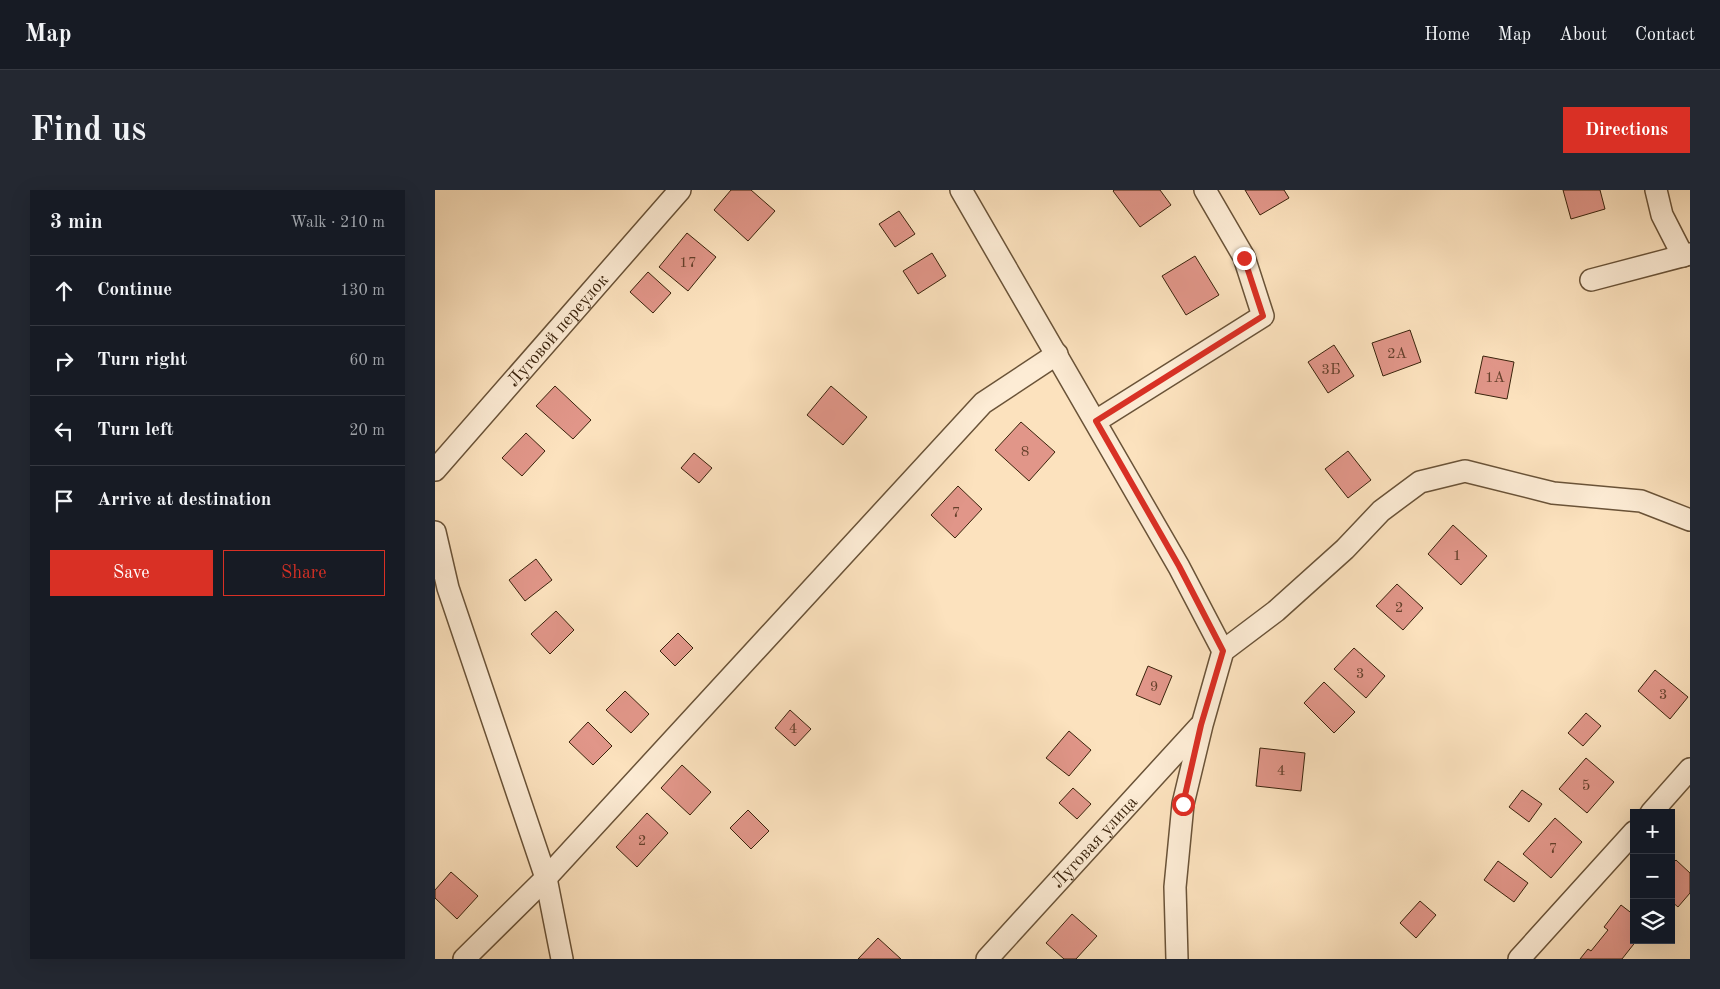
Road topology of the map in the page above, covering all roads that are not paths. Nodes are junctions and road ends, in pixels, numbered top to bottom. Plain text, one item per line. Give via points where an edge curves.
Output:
1 (680, 190) edge
2 (961, 190) edge
3 (1205, 190) edge
4 (1657, 190) edge
5 (1687, 255) edge
6 (1591, 280) dead end
7 (1057, 354) junction
8 (1096, 421) junction
9 (435, 470) edge
10 (1690, 520) edge
11 (435, 532) edge
12 (442, 585) edge
13 (1223, 651) junction
14 (1201, 725) junction
15 (1690, 769) edge
16 (1655, 809) edge
17 (1630, 836) edge
18 (546, 878) junction
19 (464, 959) edge
20 (562, 959) edge
21 (987, 959) edge
22 (1177, 959) edge
23 (1519, 959) edge

1 - 9 street, Луговой переулок
2 - 7 street
3 - 8 street via 1244,258 1263,316
4 - 5 street via 1662,215
5 - 6 street
7 - 8 street
7 - 18 street via 983,403
8 - 13 street via 1179,566
10 - 13 street via 1641,501 1553,493 1465,472 1420,482 1381,511 1345,549 1276,611
11 - 12 street
12 - 18 street
13 - 14 street
14 - 21 street, Луговая улица
14 - 22 street via 1183,804 1175,887
15 - 16 street
17 - 23 street
18 - 19 street
18 - 20 street

